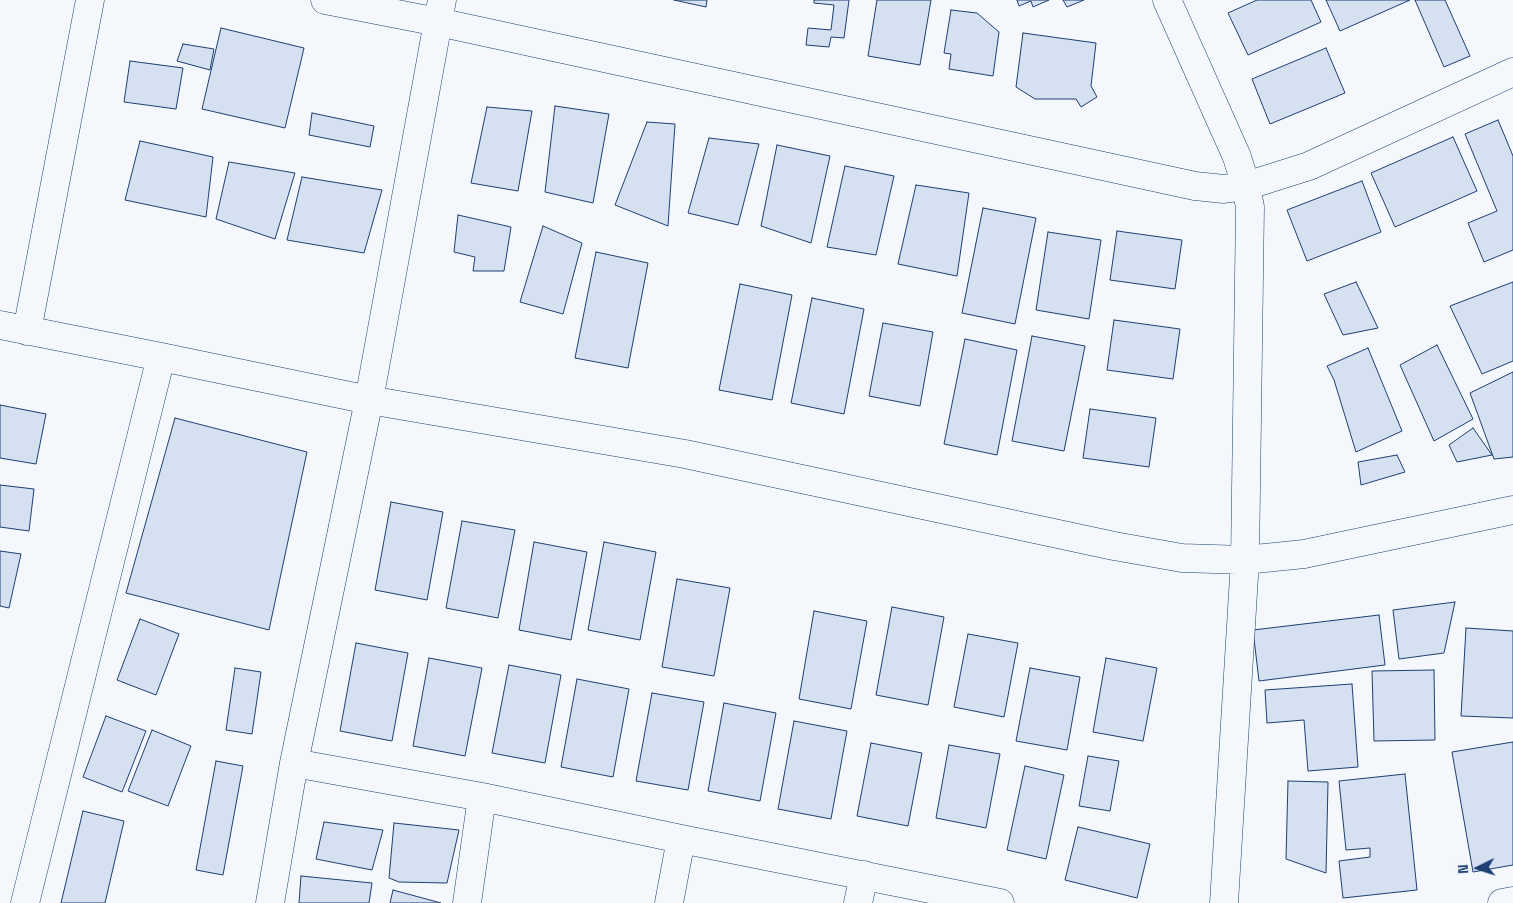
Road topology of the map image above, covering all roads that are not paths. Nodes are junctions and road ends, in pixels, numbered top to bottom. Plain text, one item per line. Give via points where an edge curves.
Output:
1 (90, 0) edge
2 (325, 0) edge
3 (1168, 0) edge
4 (440, 11) edge
5 (1513, 72) edge
6 (1246, 186) junction
7 (0, 325) edge
8 (27, 331) junction
9 (161, 356) junction
10 (369, 400) junction
11 (1513, 510) edge
12 (1244, 560) junction
13 (294, 763) junction
14 (482, 797) junction
15 (681, 839) junction
16 (864, 875) junction
17 (1513, 901) edge
18 (25, 903) edge
19 (270, 903) edge
20 (467, 903) edge
21 (669, 903) edge
22 (858, 903) edge
23 (1000, 903) edge
24 (1224, 903) edge
25 (1502, 903) edge

1 - 8 street
2 - 4 street
3 - 6 street via 1237,157
4 - 6 street via 1195,186 1224,189
4 - 10 street
5 - 6 street via 1309,166
6 - 12 street via 1250,207
7 - 8 street
8 - 9 street
9 - 10 street
9 - 18 street
10 - 12 street via 685,454 1114,546 1182,558
10 - 13 street
11 - 12 street via 1304,554
12 - 24 street
13 - 14 street
13 - 19 street
14 - 15 street
14 - 20 street
15 - 16 street
15 - 21 street
16 - 22 street
16 - 23 street
17 - 25 street

